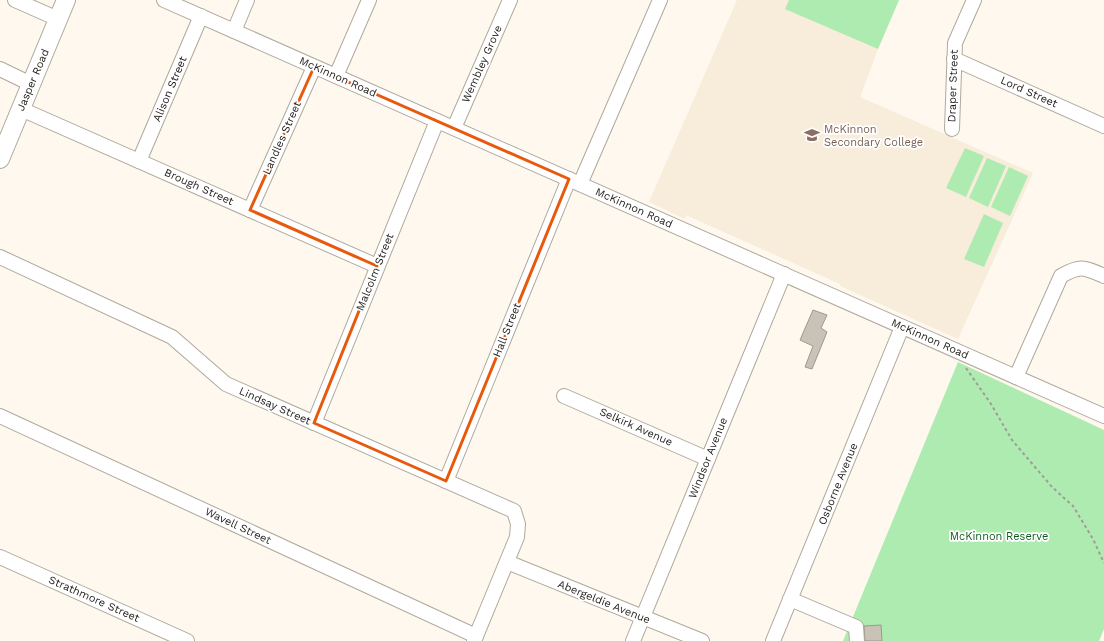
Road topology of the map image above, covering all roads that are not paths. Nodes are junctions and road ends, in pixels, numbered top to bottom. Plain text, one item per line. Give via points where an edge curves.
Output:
1 (15, 0) edge
2 (66, 0) edge
3 (164, 0) edge
4 (247, 0) edge
5 (369, 0) edge
6 (510, 0) edge
7 (660, 0) edge
8 (974, 0) edge
9 (201, 16) junction
10 (58, 19) junction
11 (234, 31) junction
12 (954, 59) junction
13 (314, 66) junction
14 (0, 70) edge
15 (336, 76) junction
16 (31, 84) junction
17 (21, 109) junction
18 (437, 121) junction
19 (1104, 126) edge
20 (454, 128) junction
21 (952, 129) dead end
22 (0, 159) edge
23 (139, 161) junction
24 (575, 182) junction
25 (250, 210) junction
26 (0, 257) edge
27 (377, 266) junction
28 (784, 274) junction
29 (1104, 276) edge
30 (902, 327) junction
31 (1016, 377) junction
32 (564, 396) dead end
33 (0, 416) edge
34 (1104, 416) edge
35 (314, 423) junction
36 (708, 459) junction
37 (446, 481) junction
38 (0, 557) edge
39 (507, 562) junction
40 (790, 600) junction
41 (643, 617) junction
42 (475, 638) edge
43 (187, 641) edge
44 (633, 641) edge
45 (702, 641) edge
46 (773, 641) edge
47 (857, 641) edge

1 - 10 street
2 - 10 main road, Jasper Road
3 - 9 street, McKinnon Road
4 - 11 street
5 - 15 street
6 - 20 street, Wembley Grove
7 - 24 street, Hall Street
8 - 12 street, Draper Street via 955,42
9 - 11 street, McKinnon Road
9 - 23 street, Alison Street
10 - 16 main road, Jasper Road
11 - 13 street, McKinnon Road
12 - 19 street, Lord Street
12 - 21 street, Draper Street
13 - 15 street, McKinnon Road
13 - 25 street, Landles Street
14 - 16 street
15 - 18 street, McKinnon Road
16 - 17 main road, Jasper Road
17 - 22 main road, Jasper Road
17 - 23 street, Brough Street
18 - 20 street, McKinnon Road
18 - 27 street, Malcolm Street
20 - 24 street, McKinnon Road
23 - 25 street, Brough Street
24 - 28 street, McKinnon Road
24 - 37 street, Hall Street
25 - 27 street, Brough Street
26 - 35 street, Lindsay Street via 172,337 226,384
27 - 35 street, Malcolm Street
28 - 30 street, McKinnon Road
28 - 36 street, Windsor Avenue
29 - 31 street via 1088,269 1073,269 1061,276
30 - 31 street, McKinnon Road
30 - 40 street, Osborne Avenue
31 - 34 street, McKinnon Road
32 - 36 street, Selkirk Avenue
33 - 42 street, Wavell Street
35 - 37 street, Lindsay Street
36 - 41 street, Windsor Avenue
37 - 39 street, Lindsay Street via 514,511 518,524 517,537
38 - 43 street, Strathmore Street
39 - 41 street, Abergeldie Avenue
39 - 42 street
40 - 46 street, Osborne Avenue
40 - 47 street via 856,627
41 - 44 street, Windsor Avenue
41 - 45 street, Abergeldie Avenue

